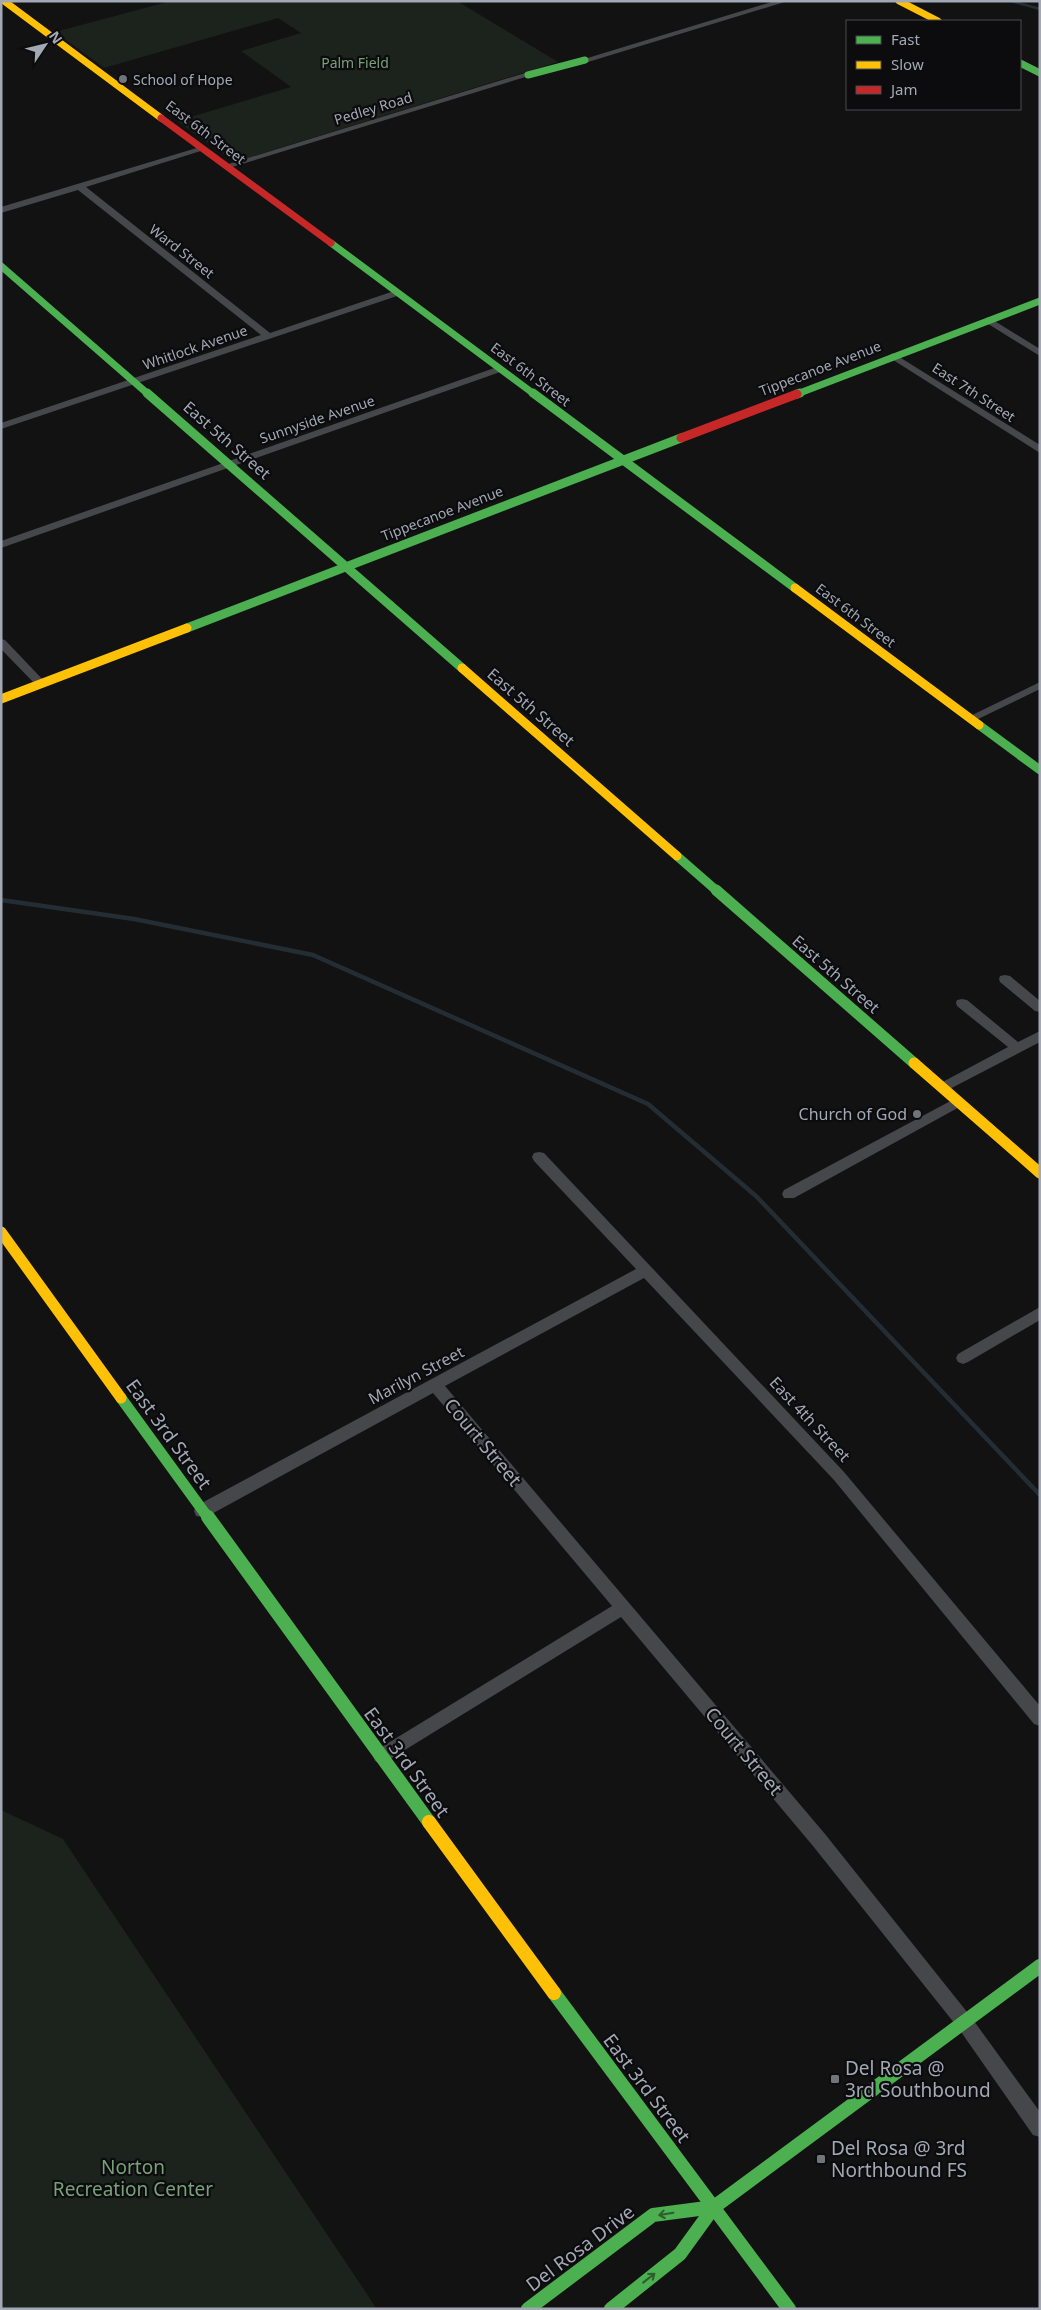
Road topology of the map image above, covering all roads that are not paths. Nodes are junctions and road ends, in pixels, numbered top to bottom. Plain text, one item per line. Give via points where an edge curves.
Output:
1 (4, 1) edge
2 (784, 1) edge
3 (899, 1) edge
4 (936, 20) edge
5 (585, 60) joint
6 (1021, 63) edge
7 (1040, 73) edge
8 (528, 75) joint
9 (203, 149) junction
10 (226, 166) junction
11 (79, 186) junction
12 (1, 210) edge
13 (1, 266) edge
14 (397, 293) junction
15 (1040, 301) edge
16 (988, 320) junction
17 (268, 336) junction
18 (1040, 353) edge
19 (893, 356) junction
20 (500, 369) junction
21 (135, 382) junction
22 (1, 426) edge
23 (1040, 450) edge
24 (622, 460) junction
25 (229, 464) junction
26 (1, 545) edge
27 (345, 566) junction
28 (1, 642) edge
29 (40, 683) junction
30 (1040, 685) edge
31 (1, 699) edge
32 (970, 719) junction
33 (1038, 767) edge
34 (1005, 979) dead end
35 (962, 1002) dead end
36 (1040, 1008) edge
37 (1040, 1036) edge
38 (1016, 1048) junction
39 (942, 1088) junction
40 (958, 1102) junction
41 (539, 1157) dead end
42 (1040, 1174) edge
43 (789, 1194) dead end
44 (1, 1232) edge
45 (647, 1270) junction
46 (1040, 1313) edge
47 (962, 1358) dead end
48 (435, 1385) junction
49 (202, 1511) junction
50 (623, 1608) junction
51 (1040, 1719) edge
52 (381, 1756) junction
53 (1040, 1966) edge
54 (965, 2023) junction
55 (1040, 2128) edge
56 (714, 2207) junction
57 (528, 2309) edge
58 (610, 2309) edge
59 (789, 2309) edge

1 - 9 street, East 6th Street
2 - 5 street
3 - 4 street
5 - 8 street
6 - 7 street
8 - 10 street, Pedley Road
9 - 10 street, East 6th Street
9 - 11 street
10 - 14 street, East 6th Street
11 - 12 street
11 - 17 street, Ward Street
13 - 21 street, East 5th Street
14 - 17 street, Whitlock Avenue
14 - 20 street, East 6th Street
15 - 16 street, Tippecanoe Avenue
16 - 18 street
16 - 19 street, Tippecanoe Avenue
17 - 21 street, Whitlock Avenue
19 - 23 street, East 7th Street
19 - 24 street, Tippecanoe Avenue
20 - 24 street, East 6th Street
20 - 25 street, Sunnyside Avenue
21 - 22 street, Whitlock Avenue
21 - 25 street, East 5th Street
24 - 27 street, Tippecanoe Avenue
24 - 32 street, East 6th Street
25 - 26 street, Sunnyside Avenue
25 - 27 street, East 5th Street
27 - 29 street, Tippecanoe Avenue
27 - 39 street, East 5th Street
28 - 29 street
29 - 31 street, Tippecanoe Avenue
30 - 32 street
32 - 33 street, East 6th Street
34 - 36 street
35 - 38 street
37 - 38 street
38 - 39 street
39 - 40 street, East 5th Street
40 - 42 street, East 5th Street
40 - 43 street
41 - 45 street, East 4th Street
44 - 49 street, East 3rd Street
45 - 48 street, Marilyn Street
45 - 51 street, East 4th Street via 840,1476
46 - 47 street
48 - 49 street, Marilyn Street
48 - 50 street, Court Street
49 - 52 street, East 3rd Street
50 - 52 street
50 - 54 street, Court Street via 819,1840
52 - 56 street, East 3rd Street
53 - 54 street
54 - 55 street, Court Street
54 - 56 street
56 -> 57 street, Del Rosa Drive via 653,2215
58 -> 56 street via 680,2254
56 - 59 street, East 3rd Street

